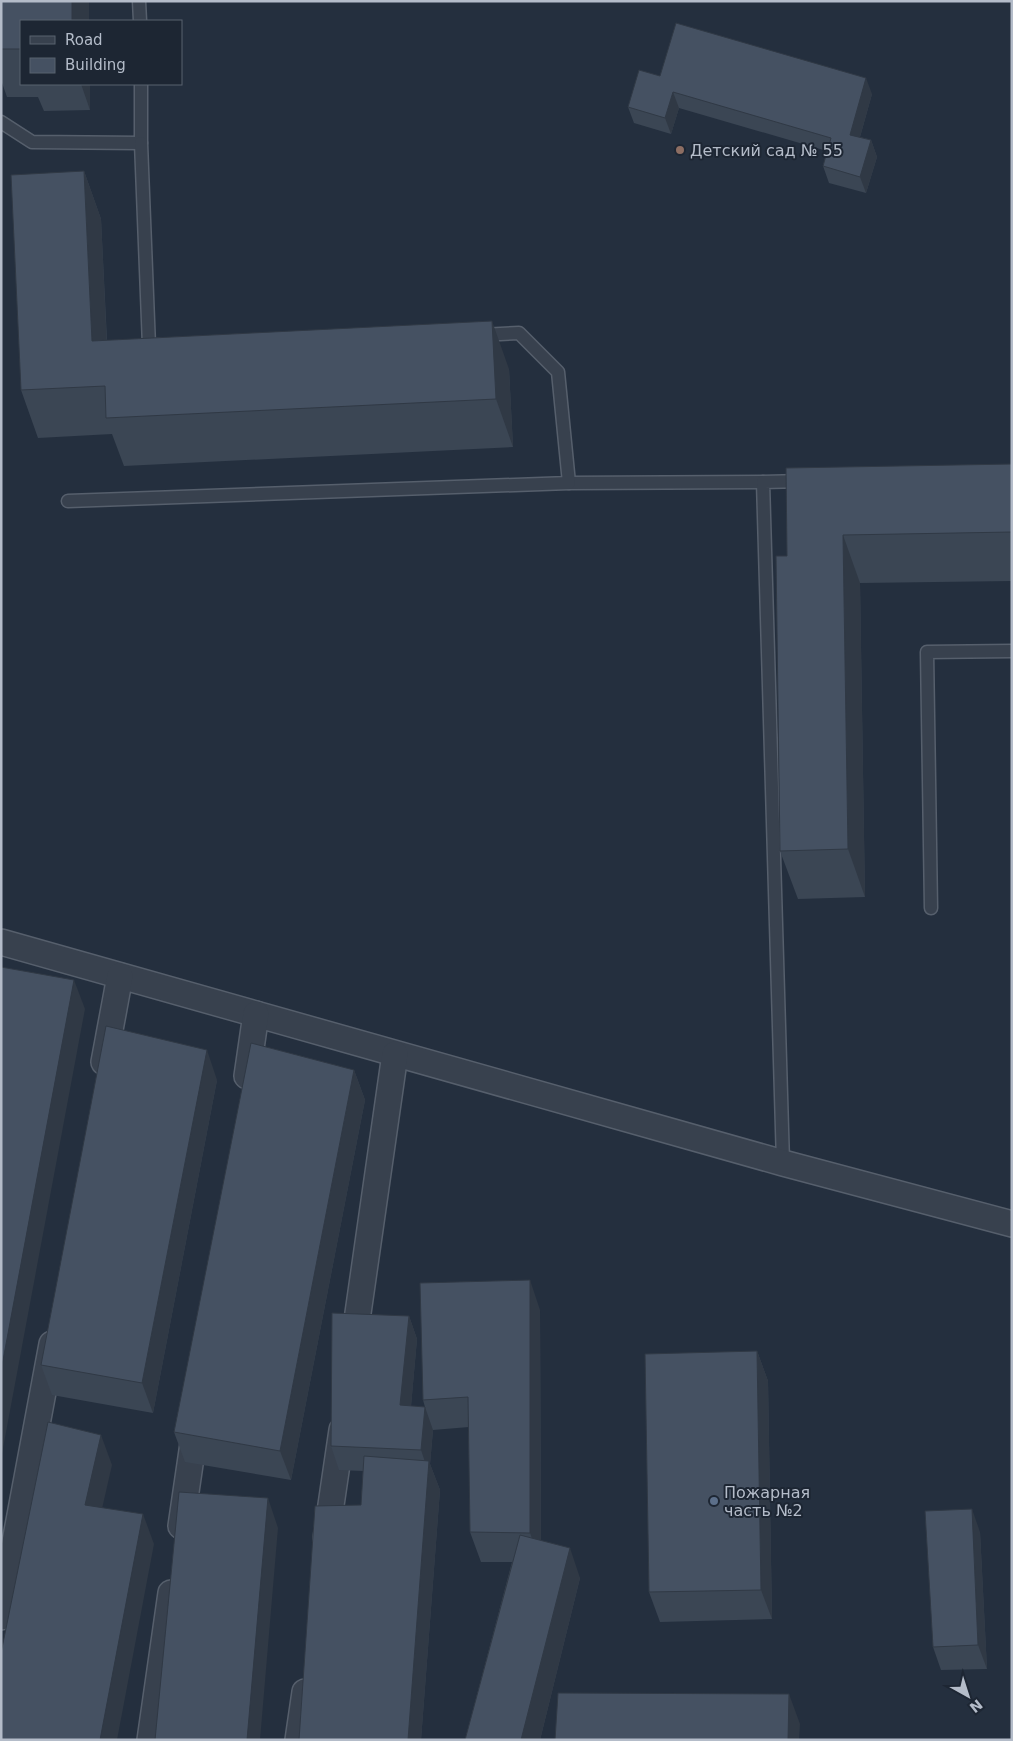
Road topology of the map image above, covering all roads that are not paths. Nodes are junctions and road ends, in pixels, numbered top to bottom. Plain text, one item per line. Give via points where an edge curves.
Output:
1 (139, 1) edge
2 (140, 20) edge
3 (141, 85) edge
4 (1, 122) edge
5 (141, 143) junction
6 (470, 335) edge
7 (168, 345) edge
8 (812, 481) edge
9 (762, 482) junction
10 (569, 483) junction
11 (68, 501) dead end
12 (1012, 651) edge
13 (931, 908) dead end
14 (1, 942) edge
15 (120, 976) junction
16 (256, 1014) junction
17 (395, 1054) junction
18 (100, 1083) edge
19 (243, 1102) edge
20 (783, 1163) junction
21 (1012, 1224) edge
22 (55, 1326) edge
23 (351, 1367) edge
24 (199, 1406) edge
25 (345, 1406) edge
26 (323, 1563) edge
27 (1, 1617) edge
28 (308, 1671) edge
29 (150, 1740) edge
30 (298, 1740) edge

1 - 2 lane
3 - 5 lane
4 - 5 lane via 32,142
5 - 7 lane via 149,346
6 - 10 lane via 519,333 558,372
8 - 9 lane
9 - 10 lane
9 - 20 lane
10 - 11 lane
12 - 13 lane via 927,652
14 - 15 street
15 - 16 street
15 - 18 street
16 - 17 street
16 - 19 street
17 - 20 street
17 - 23 street
20 - 21 street
22 - 27 street
24 - 29 street
25 - 26 street
28 - 30 street

